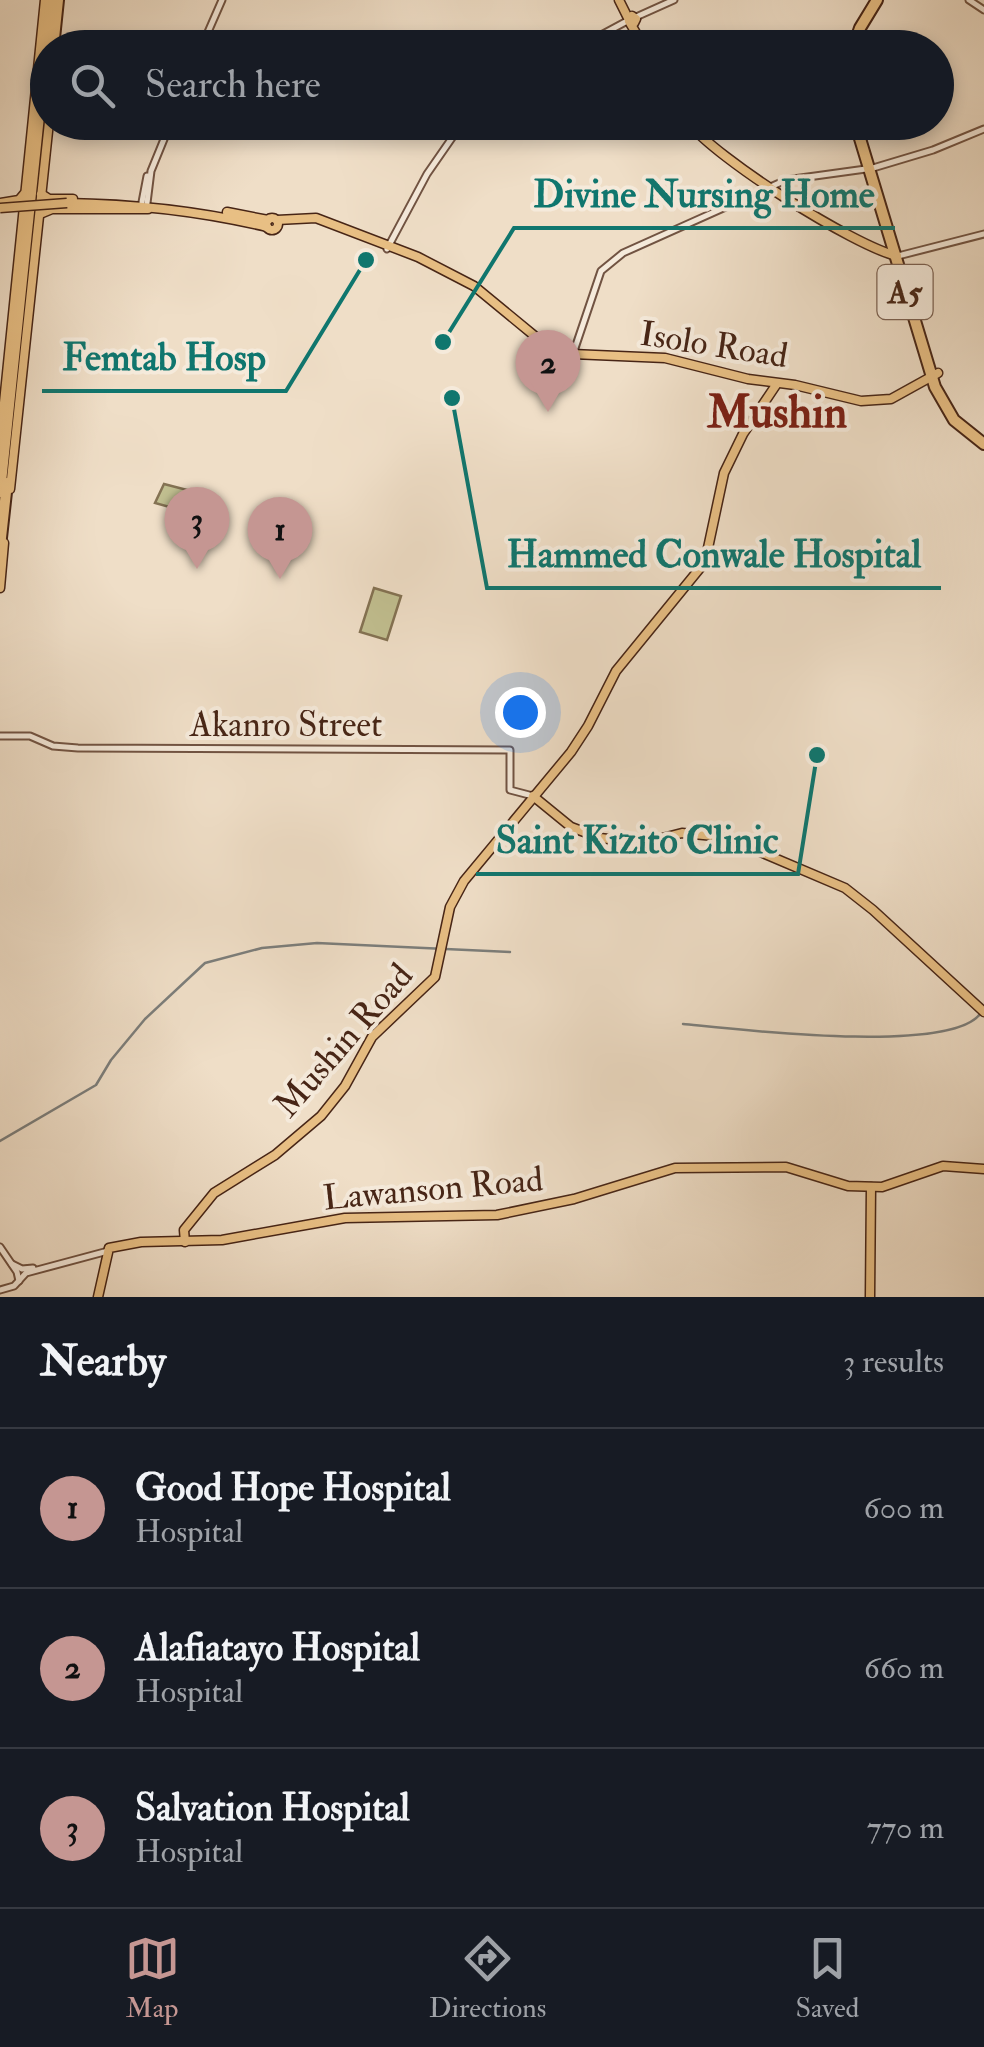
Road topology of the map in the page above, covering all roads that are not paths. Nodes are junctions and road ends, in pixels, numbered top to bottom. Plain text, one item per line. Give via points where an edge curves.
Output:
1 (54, 0) edge
2 (220, 0) edge
3 (620, 0) edge
4 (674, 0) edge
5 (879, 0) edge
6 (968, 0) edge
7 (984, 10) edge
8 (633, 20) junction
9 (49, 30) edge
10 (51, 30) edge
11 (55, 30) edge
12 (208, 30) edge
13 (613, 30) edge
14 (637, 30) edge
15 (864, 30) edge
16 (984, 129) edge
17 (32, 140) edge
18 (39, 140) edge
19 (43, 140) edge
20 (47, 140) edge
21 (163, 140) edge
22 (451, 140) edge
23 (707, 140) edge
24 (862, 140) edge
25 (871, 168) junction
26 (770, 187) junction
27 (24, 194) junction
28 (41, 194) junction
29 (140, 203) junction
30 (158, 207) junction
31 (0, 208) edge
32 (40, 214) junction
33 (22, 219) junction
34 (272, 223) junction
35 (984, 234) edge
36 (388, 247) junction
37 (896, 256) junction
38 (517, 326) junction
39 (573, 354) junction
40 (612, 357) junction
41 (933, 376) junction
42 (776, 385) junction
43 (0, 442) edge
44 (984, 442) edge
45 (0, 492) edge
46 (0, 547) edge
47 (0, 588) edge
48 (0, 736) edge
49 (534, 797) junction
50 (981, 1008) edge
51 (769, 1168) junction
52 (984, 1171) edge
53 (872, 1188) junction
54 (184, 1230) junction
55 (163, 1242) junction
56 (185, 1242) junction
57 (1, 1246) edge
58 (106, 1250) junction
59 (12, 1264) junction
60 (19, 1281) junction
61 (0, 1290) edge
62 (97, 1293) edge
63 (872, 1297) edge

1 - 9 main road
1 - 10 highway
1 - 11 highway
2 - 12 street
3 - 8 main road
4 - 8 street
5 - 15 highway
6 - 7 street
8 - 13 street
8 - 14 main road
16 - 25 street
17 - 27 main road
18 - 45 highway
19 - 46 highway
20 - 28 main road
21 - 29 street
22 - 36 street
23 - 26 main road
24 - 25 highway, A5
25 - 26 street
25 - 37 highway, A5
26 - 37 main road
26 - 39 street via 610,262
27 - 31 main road
27 - 33 main road
28 - 29 main road
28 - 32 main road
29 - 30 main road, Isolo Road
29 - 31 main road, Isolo Road, bridge
29 - 34 main road
30 - 32 main road
30 - 34 main road, Isolo Road
31 - 33 main road
32 - 47 main road
33 - 43 main road
34 - 36 main road, Isolo Road via 320,224
35 - 37 street
36 - 38 main road, Isolo Road via 466,280
37 - 41 highway, A5
38 - 39 main road, Isolo Road
38 - 40 main road, Isolo Road via 559,354
39 - 40 main road, Isolo Road
40 - 41 main road, Isolo Road via 677,360 861,401 890,399
40 - 42 main road, Isolo Road via 676,362
41 - 42 main road, Isolo Road via 892,401 867,404
41 - 44 highway, A5 via 951,412
42 - 49 main road, Mushin Road via 724,473 705,562 626,656 582,736
48 - 49 street, Akanro Street via 78,748 510,750 510,790
49 - 50 main road via 573,826 606,838 727,836 852,887
49 - 54 main road, Mushin Road via 464,881 450,907 435,977 372,1037 321,1116 214,1193
51 - 53 main road, Lawanson Road via 839,1188
51 - 56 main road, Lawanson Road via 675,1168 497,1215 344,1218
51 - 58 main road, Lawanson Road via 672,1172 511,1215 330,1222 232,1242
52 - 53 main road via 942,1170 897,1188
53 - 63 main road
54 - 55 main road
54 - 56 main road
55 - 56 main road, Lawanson Road
55 - 58 main road, Lawanson Road
57 - 59 street
58 - 59 street via 29,1268
58 - 60 street, Lawanson Road via 26,1273
58 - 62 main road
59 - 60 street
60 - 61 street, Lawanson Road

